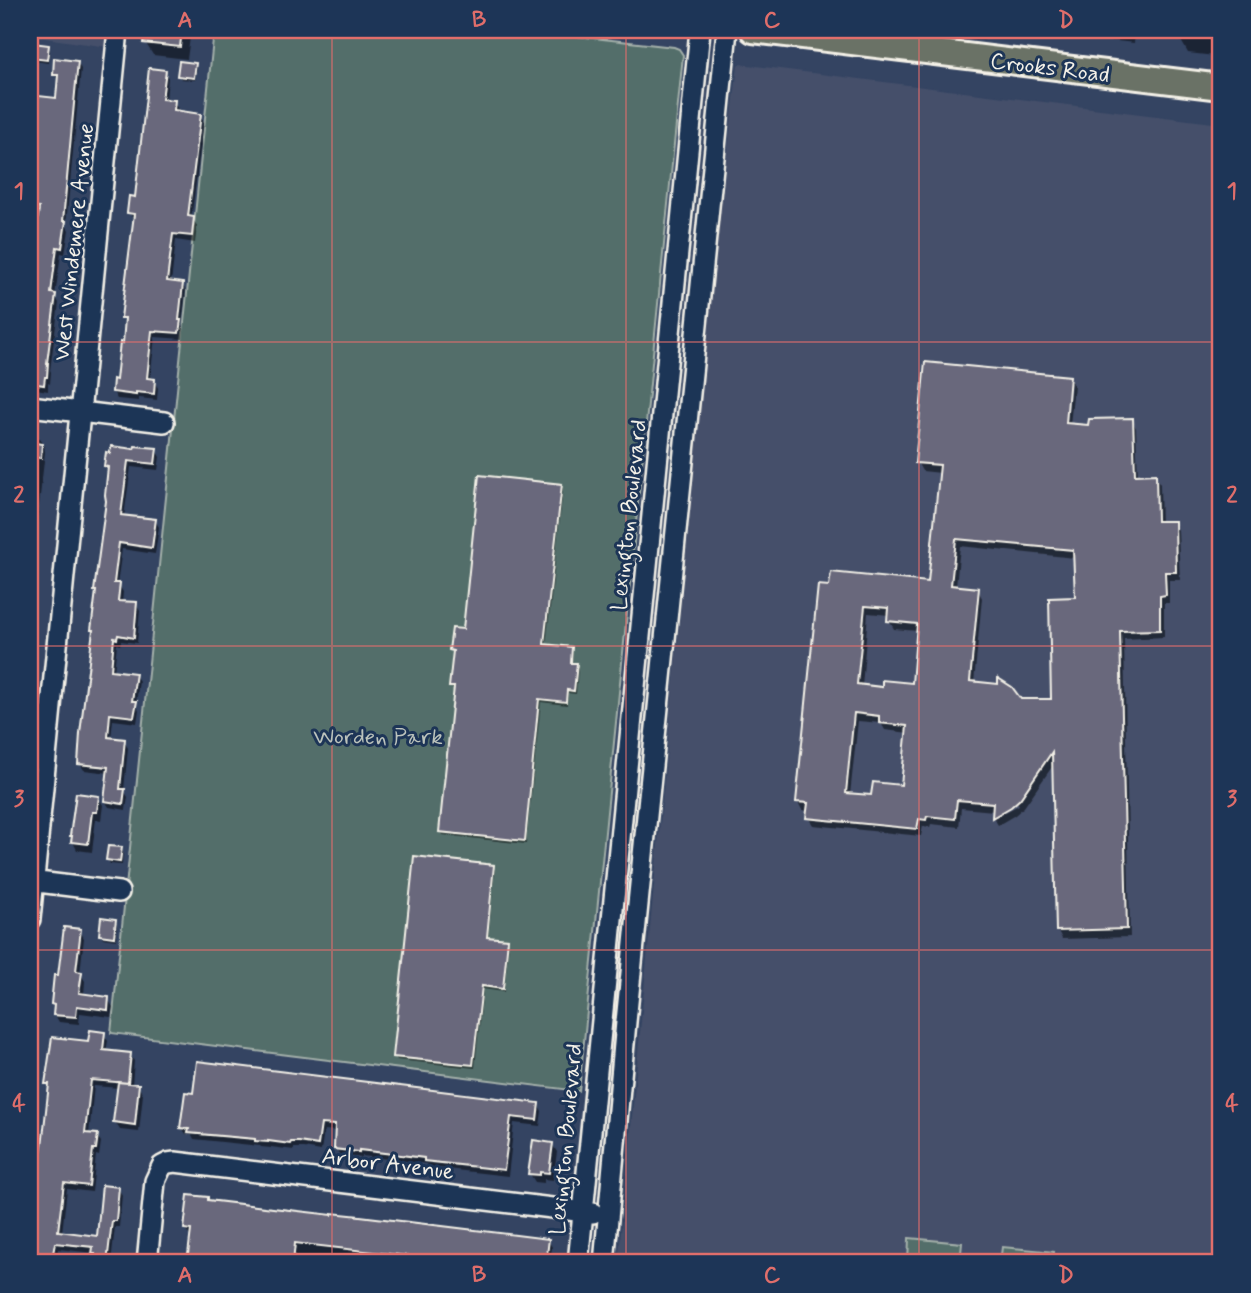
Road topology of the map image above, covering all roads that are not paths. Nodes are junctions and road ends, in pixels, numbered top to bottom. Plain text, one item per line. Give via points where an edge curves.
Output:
1 (118, 30) edge
2 (700, 30) edge
3 (727, 30) edge
4 (753, 30) edge
5 (899, 39) edge
6 (1221, 87) edge
7 (693, 104) junction
8 (719, 105) junction
9 (679, 238) junction
10 (704, 253) junction
11 (664, 399) junction
12 (689, 402) junction
13 (30, 405) edge
14 (80, 412) junction
15 (164, 422) dead end
16 (640, 636) junction
17 (666, 639) junction
18 (631, 725) junction
19 (656, 728) junction
20 (32, 881) edge
21 (615, 882) junction
22 (640, 884) junction
23 (120, 892) dead end
24 (30, 919) edge
25 (601, 1020) junction
26 (626, 1023) junction
27 (583, 1212) junction
28 (609, 1215) junction
29 (146, 1263) edge
30 (578, 1263) edge
31 (604, 1263) edge

1 - 14 street, West Windemere Avenue
2 - 7 street, Lexington Boulevard
3 - 8 street
4 - 5 main road, Crooks Road
5 - 6 main road, Crooks Road
7 - 8 street
7 - 9 street, Lexington Boulevard
8 - 10 street
9 - 10 street
9 - 11 street, Lexington Boulevard
10 - 12 street
11 - 12 street, Lexington Boulevard
11 - 16 street, Lexington Boulevard
12 - 17 street
13 - 14 street
14 - 15 street
14 - 20 street, West Windemere Avenue
16 - 17 street, Lexington Boulevard
16 - 18 street, Lexington Boulevard
17 - 19 street
18 - 19 street
18 - 21 street, Lexington Boulevard
19 - 22 street
20 - 23 street
20 - 24 street, West Windemere Avenue
21 - 22 street
21 - 25 street, Lexington Boulevard
22 - 26 street
25 - 26 street, Lexington Boulevard
25 - 27 street, Lexington Boulevard
26 - 28 street
27 - 28 street, Arbor Avenue
27 - 29 street, Arbor Avenue via 175,1162 162,1166 155,1181
27 - 30 street, Lexington Boulevard
28 - 31 street

